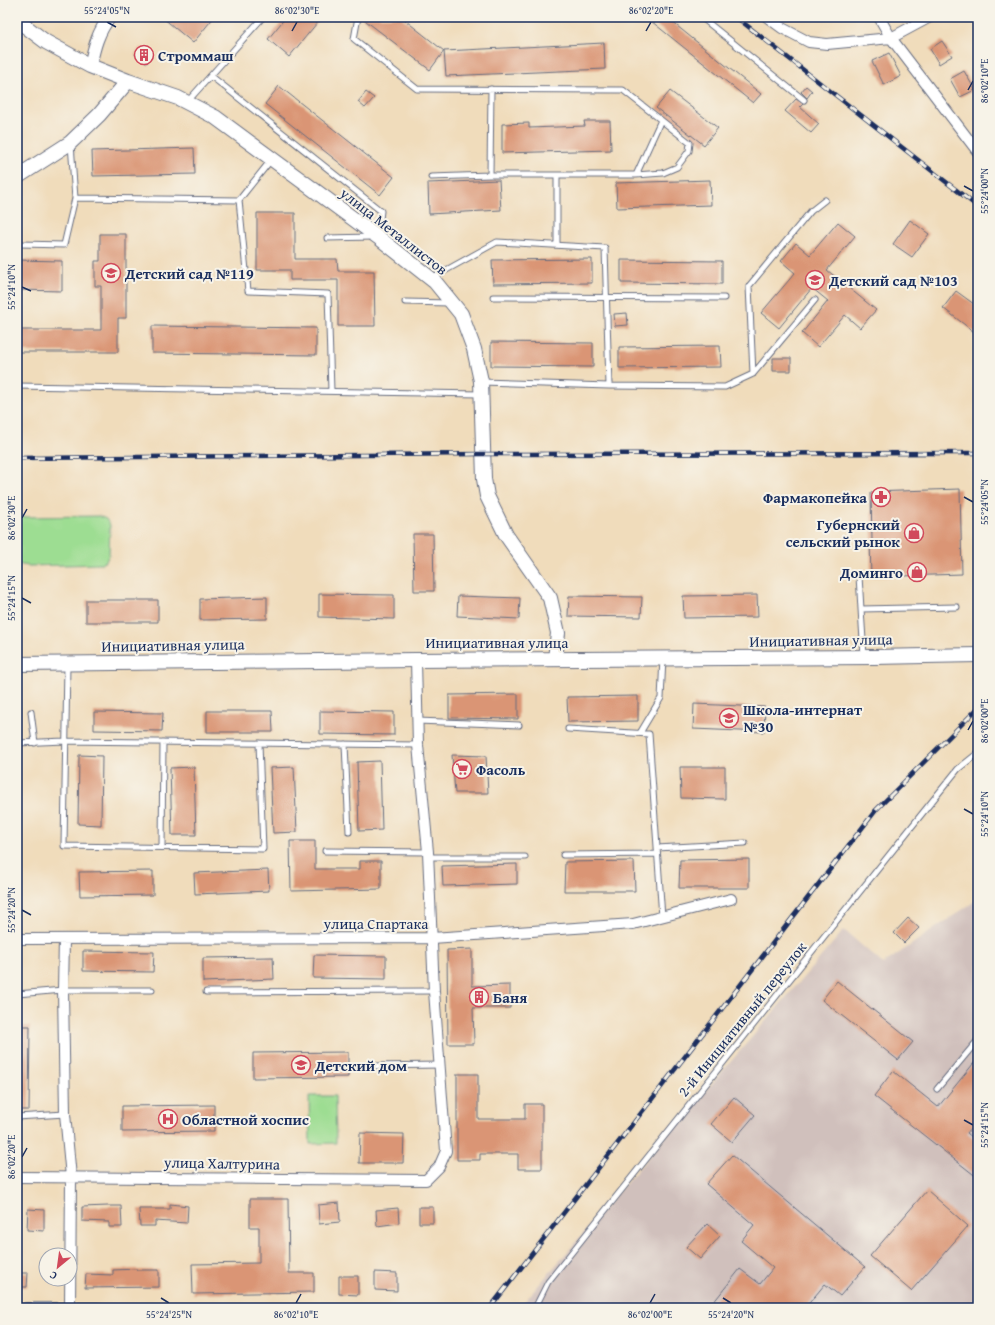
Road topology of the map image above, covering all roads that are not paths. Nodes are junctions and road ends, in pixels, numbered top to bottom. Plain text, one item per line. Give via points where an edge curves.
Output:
1 (110, 17) edge
2 (263, 17) edge
3 (358, 17) edge
4 (701, 17) edge
5 (768, 17) edge
6 (879, 17) edge
7 (930, 17) edge
8 (17, 20) edge
9 (891, 38) junction
10 (90, 66) junction
11 (211, 76) junction
12 (128, 81) junction
13 (491, 89) junction
14 (804, 100) dead end
15 (187, 103) junction
16 (661, 120) junction
17 (70, 143) junction
18 (978, 152) edge
19 (271, 159) junction
20 (490, 175) junction
21 (557, 175) junction
22 (636, 175) junction
23 (17, 177) edge
24 (431, 177) dead end
25 (75, 198) junction
26 (239, 200) junction
27 (825, 200) dead end
28 (378, 237) junction
29 (327, 238) dead end
30 (21, 244) dead end
31 (557, 245) junction
32 (430, 278) junction
33 (493, 297) dead end
34 (606, 298) junction
35 (724, 298) dead end
36 (815, 300) dead end
37 (405, 302) dead end
38 (452, 304) junction
39 (753, 374) junction
40 (17, 386) edge
41 (609, 386) junction
42 (481, 388) junction
43 (331, 391) junction
44 (860, 576) dead end
45 (957, 607) dead end
46 (861, 609) junction
47 (978, 655) edge
48 (864, 657) junction
49 (664, 658) junction
50 (556, 659) junction
51 (416, 660) junction
52 (17, 664) edge
53 (67, 664) junction
54 (31, 712) dead end
55 (417, 721) junction
56 (519, 725) dead end
57 (568, 729) dead end
58 (640, 733) junction
59 (35, 742) junction
60 (65, 742) junction
61 (162, 742) junction
62 (17, 743) edge
63 (259, 743) junction
64 (345, 744) junction
65 (418, 745) junction
66 (978, 753) edge
67 (349, 832) dead end
68 (745, 843) dead end
69 (162, 848) junction
70 (657, 848) junction
71 (325, 851) dead end
72 (428, 854) junction
73 (657, 854) junction
74 (563, 855) dead end
75 (525, 857) dead end
76 (731, 899) dead end
77 (662, 917) junction
78 (432, 938) junction
79 (17, 939) edge
80 (64, 939) junction
81 (63, 990) junction
82 (152, 990) dead end
83 (206, 992) dead end
84 (434, 992) junction
85 (17, 994) edge
86 (978, 1040) edge
87 (440, 1065) junction
88 (371, 1066) dead end
89 (937, 1089) dead end
90 (65, 1114) junction
91 (17, 1117) edge
92 (17, 1177) edge
93 (71, 1177) junction
94 (26, 1308) edge
95 (70, 1308) edge
96 (97, 1308) edge
97 (535, 1308) edge

1 - 10 street via 102,26 95,43
2 - 11 lane
3 - 13 lane via 354,39 417,89
4 - 14 lane
5 - 9 street via 782,28 809,42 827,44
6 - 9 street
7 - 9 street
8 - 10 main road, улица Металлистов via 46,42
9 - 18 street
10 - 12 main road, улица Металлистов
11 - 15 lane
11 - 28 lane via 380,211
12 - 15 main road, улица Металлистов
12 - 17 main road via 99,115
13 - 16 lane via 623,90
13 - 20 lane
15 - 19 main road, улица Металлистов via 215,117
16 - 22 lane
16 - 22 lane via 690,143 689,151 678,167 662,173
17 - 23 main road
17 - 25 lane
19 - 26 lane
19 - 28 main road, улица Металлистов
20 - 21 lane
20 - 24 lane
21 - 22 lane
21 - 31 lane
25 - 26 lane
25 - 30 lane via 64,245
26 - 43 lane via 248,291 328,294
27 - 39 lane via 811,211 749,286
28 - 29 lane
28 - 32 main road, улица Металлистов
31 - 32 lane via 497,242
31 - 34 lane via 605,248
32 - 38 main road, улица Металлистов
33 - 34 lane
34 - 35 lane
34 - 41 lane
36 - 39 lane
37 - 38 lane
38 - 42 main road, улица Металлистов via 461,314 474,349
39 - 41 lane via 725,387
40 - 43 lane
41 - 42 lane
42 - 43 lane
42 - 50 main road, улица Металлистов via 484,479 487,496 506,535 550,598 558,633
44 - 46 lane
45 - 46 lane
46 - 48 lane
47 - 48 main road, Инициативная улица
48 - 49 main road, Инициативная улица
49 - 50 main road, Инициативная улица
49 - 58 lane via 661,698
50 - 51 main road, Инициативная улица
51 - 53 main road, Инициативная улица
51 - 55 street
52 - 53 main road, Инициативная улица
53 - 60 lane
54 - 59 lane
55 - 56 lane
55 - 65 street
57 - 58 lane
58 - 70 lane via 649,734
59 - 60 lane
59 - 62 lane
60 - 61 lane
60 - 69 lane via 64,846
61 - 63 lane
61 - 69 lane
63 - 64 lane
63 - 69 lane via 263,849
64 - 65 lane
64 - 67 lane
65 - 72 street
66 - 97 lane, 2-й Инициативный переулок via 958,770 887,857 548,1282
68 - 70 lane
70 - 73 lane
71 - 72 lane
72 - 75 lane
72 - 78 street
73 - 74 lane
73 - 77 lane
76 - 77 street, улица Спартака
77 - 78 street, улица Спартака via 633,924
78 - 80 street, улица Спартака
78 - 84 street
79 - 80 street, улица Спартака
80 - 81 street
81 - 82 lane
81 - 85 lane
81 - 90 street
83 - 84 lane
84 - 87 street
86 - 89 lane
87 - 88 lane
87 - 93 street, улица Халтурина via 446,1151 439,1166 426,1180
90 - 91 lane
90 - 93 street
92 - 93 street, улица Халтурина
93 - 95 street
94 - 95 street
95 - 96 street

